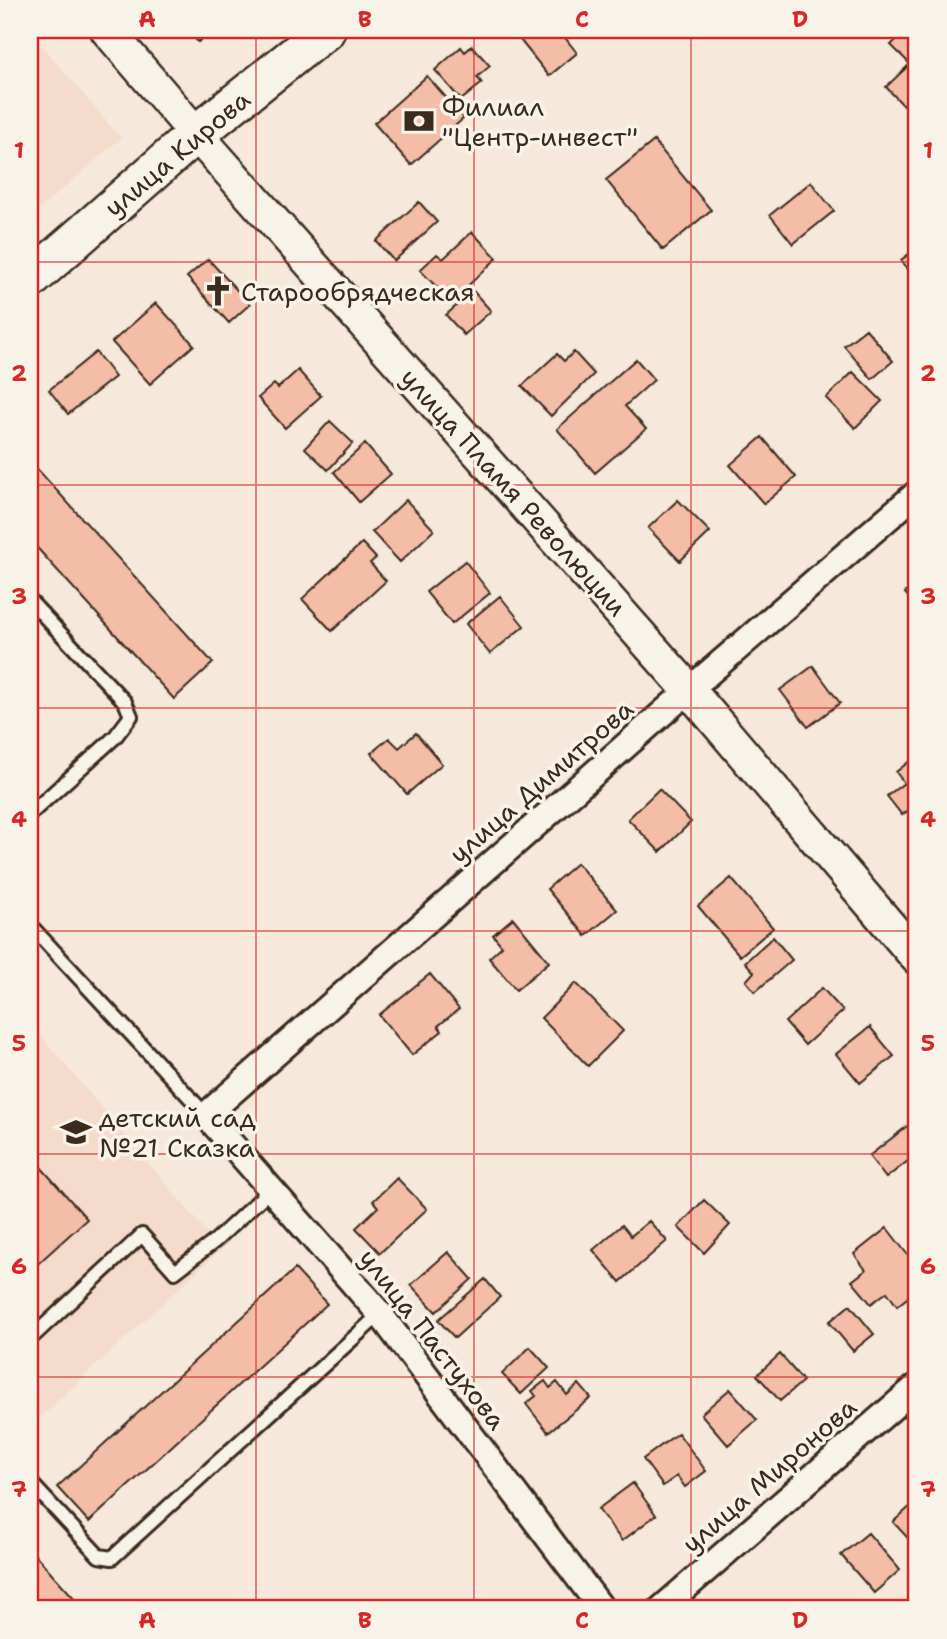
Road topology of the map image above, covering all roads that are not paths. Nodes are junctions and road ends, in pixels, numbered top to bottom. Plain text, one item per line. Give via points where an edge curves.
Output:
1 (107, 30) edge
2 (326, 30) edge
3 (196, 134) junction
4 (30, 280) edge
5 (917, 494) edge
6 (30, 601) edge
7 (689, 690) junction
8 (30, 814) edge
9 (30, 925) edge
10 (917, 958) edge
11 (206, 1115) junction
12 (270, 1190) junction
13 (380, 1314) junction
14 (30, 1339) edge
15 (917, 1386) edge
16 (30, 1482) edge
17 (601, 1609) edge
18 (661, 1609) edge

1 - 3 street, улица Пламя Революции
2 - 3 main road, улица Кирова
3 - 4 main road, улица Кирова
3 - 7 street, улица Пламя Революции
5 - 7 street, улица Димитрова
6 - 8 lane via 125,702 131,716 115,737
7 - 10 street, улица Пламя Революции
7 - 11 street, улица Димитрова
9 - 11 lane
11 - 12 street, улица Пастухова
12 - 13 street, улица Пастухова
12 - 14 lane via 175,1272 142,1235
13 - 16 lane via 112,1558 99,1556
13 - 17 street, улица Пастухова
15 - 18 street, улица Миронова

